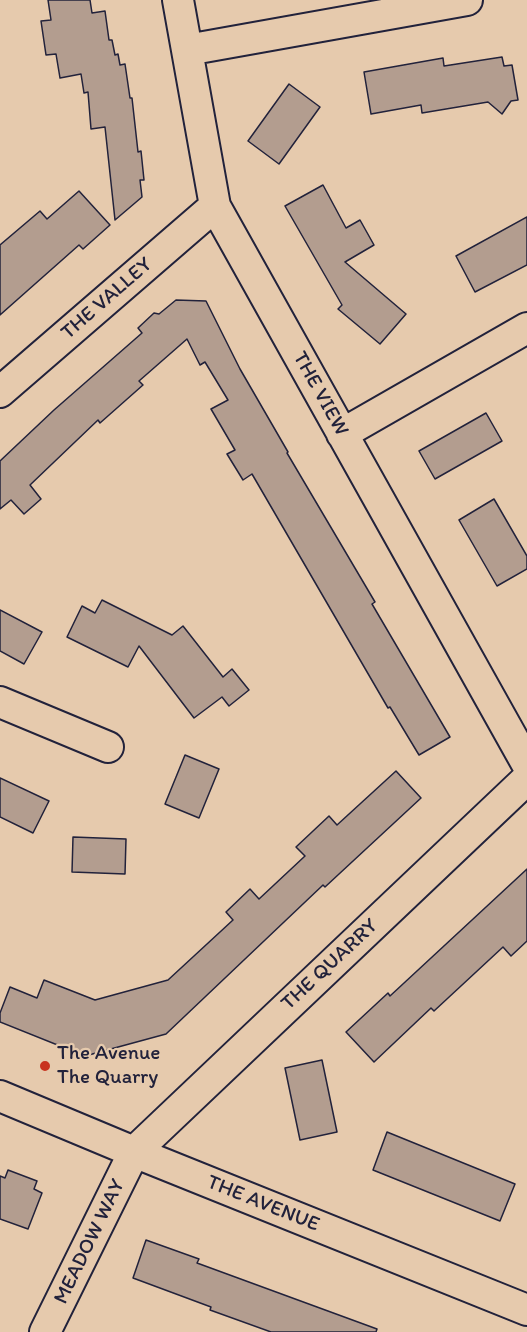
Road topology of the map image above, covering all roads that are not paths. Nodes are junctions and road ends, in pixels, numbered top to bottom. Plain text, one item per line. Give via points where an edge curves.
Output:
1 (178, 0) edge
2 (467, 0) edge
3 (187, 50) junction
4 (214, 206) junction
5 (527, 328) edge
6 (0, 392) edge
7 (342, 434) junction
8 (0, 702) edge
9 (108, 747) dead end
10 (527, 764) edge
11 (527, 779) edge
12 (0, 1096) edge
13 (134, 1152) junction
14 (527, 1310) edge
15 (45, 1332) edge

1 - 3 street, THE VIEW
2 - 3 street
3 - 4 street, THE VIEW
4 - 6 street, THE VALLEY
4 - 7 street, THE VIEW
5 - 7 street
7 - 10 street, THE VIEW
8 - 9 street
11 - 13 street, THE QUARRY
12 - 13 street, THE AVENUE
13 - 14 street, THE AVENUE
13 - 15 street, MEADOW WAY

